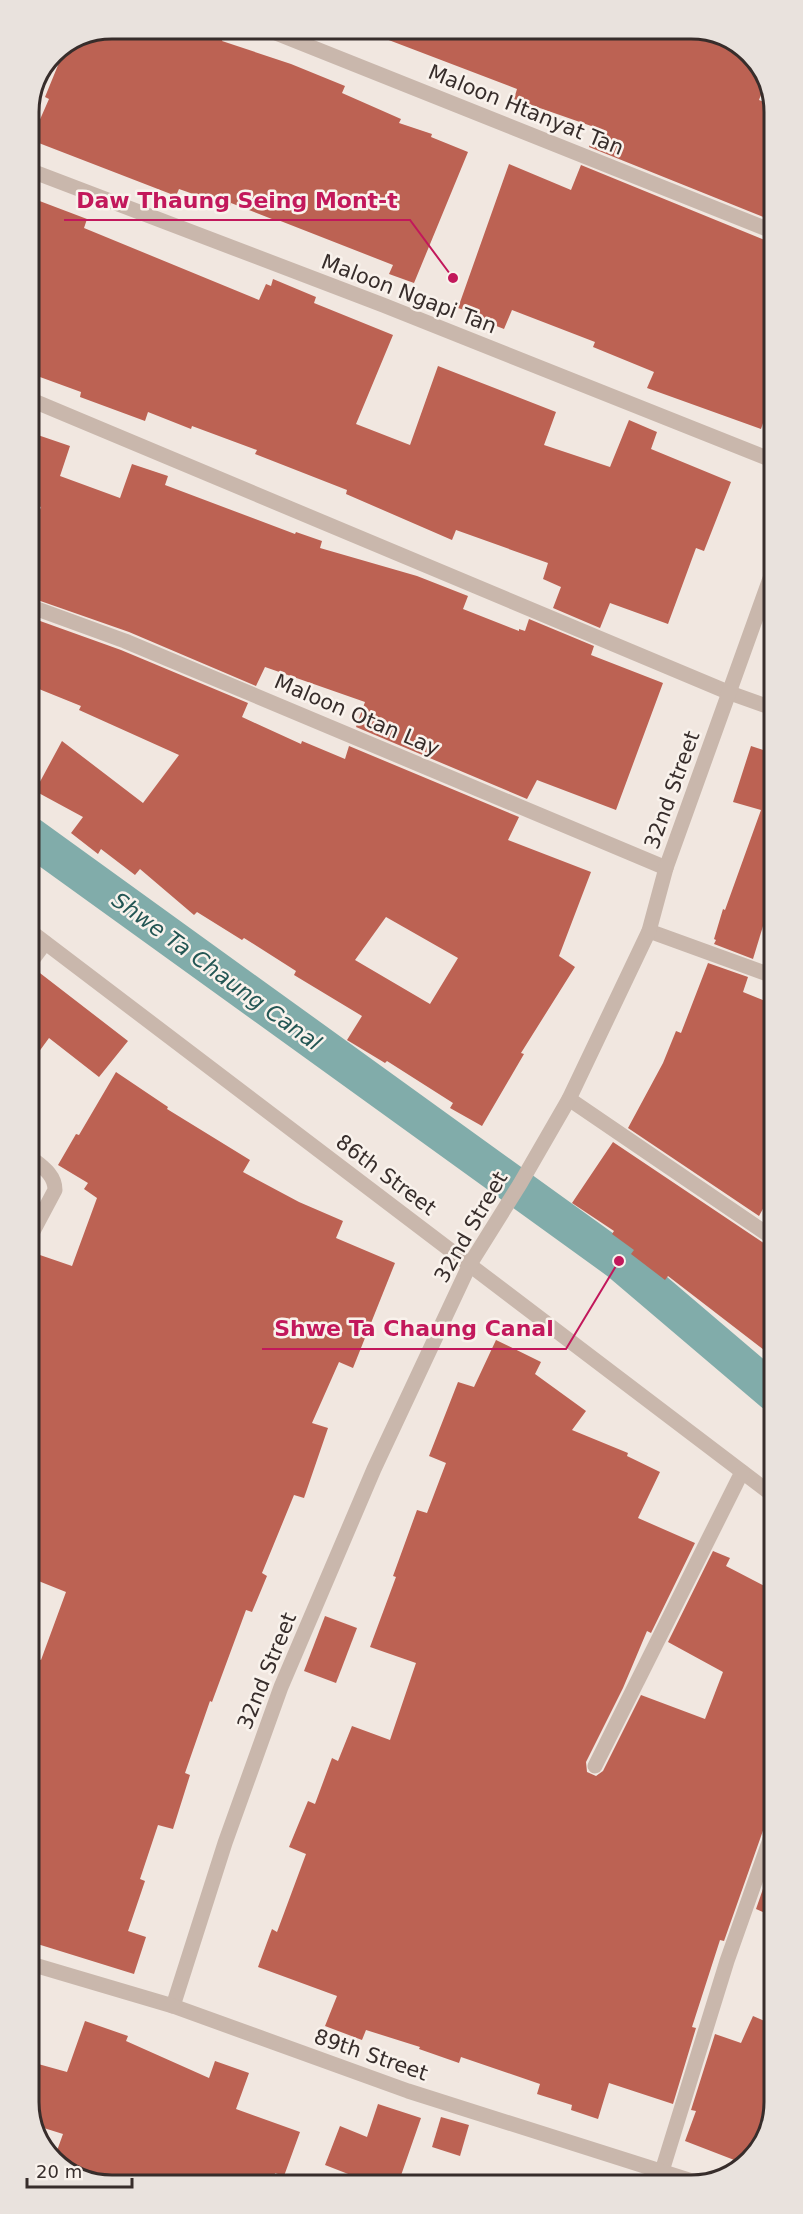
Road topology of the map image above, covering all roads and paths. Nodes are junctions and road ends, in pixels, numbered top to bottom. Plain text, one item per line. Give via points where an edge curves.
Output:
1 (293, 39) edge
2 (39, 174) edge
3 (764, 228) edge
4 (39, 403) edge
5 (764, 457) edge
6 (764, 596) edge
7 (39, 610) edge
8 (730, 693) junction
9 (764, 705) edge
10 (666, 868) junction
11 (649, 931) junction
12 (39, 938) edge
13 (45, 943) junction
14 (39, 951) edge
15 (764, 973) edge
16 (569, 1099) junction
17 (39, 1165) edge
18 (39, 1220) edge
19 (764, 1233) edge
20 (470, 1264) junction
21 (742, 1472) junction
22 (764, 1488) edge
23 (595, 1766) dead end
24 (764, 1856) edge
25 (39, 1966) edge
26 (172, 2006) junction
27 (662, 2171) junction
28 (674, 2175) edge

1 - 3 street, Maloon Htanyat Tan
2 - 5 street, Maloon Ngapi Tan
4 - 8 street
6 - 8 street, 32nd Street
7 - 10 street, Maloon Otan Lay via 125,641
8 - 9 street
8 - 10 street, 32nd Street
10 - 11 street, 32nd Street
11 - 15 street
11 - 16 street, 32nd Street
12 - 13 street, 86th Street
13 - 14 street
13 - 20 street, 86th Street
16 - 19 street
16 - 20 street, 32nd Street
17 - 18 street via 55,1182 55,1190
20 - 21 street, 86th Street
20 - 26 street, 32nd Street via 375,1469 281,1687
21 - 22 street, 86th Street
21 - 23 street
24 - 27 street
25 - 26 street, 89th Street
26 - 27 street, 89th Street via 408,2091
27 - 28 street, 89th Street

